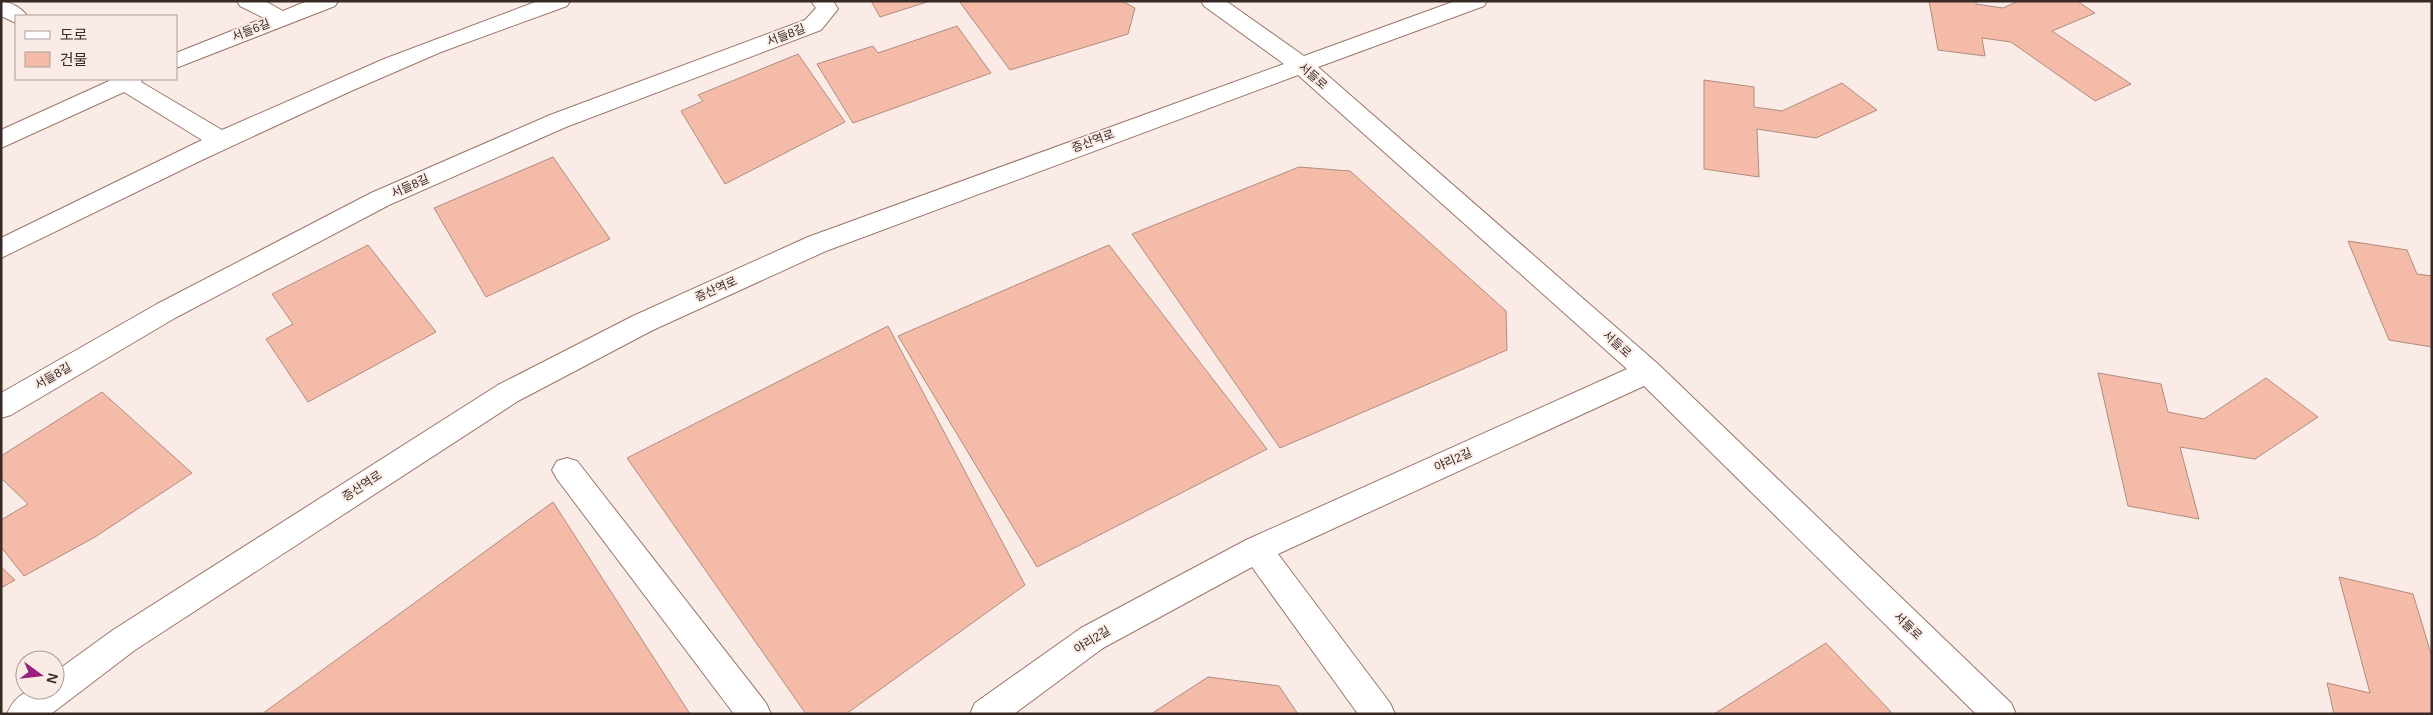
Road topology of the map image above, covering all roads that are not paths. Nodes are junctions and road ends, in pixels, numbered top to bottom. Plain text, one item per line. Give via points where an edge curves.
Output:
1 (248, 1) edge
2 (327, 1) edge
3 (559, 1) edge
4 (822, 1) edge
5 (1212, 1) edge
6 (1476, 1) edge
7 (1, 7) edge
8 (15, 15) edge
9 (281, 18) junction
10 (178, 60) edge
11 (1302, 66) junction
12 (125, 80) edge
13 (1, 140) edge
14 (222, 141) junction
15 (1, 250) edge
16 (1648, 372) junction
17 (1, 407) edge
18 (567, 470) dead end
19 (1258, 549) junction
20 (24, 714) edge
21 (754, 714) edge
22 (987, 714) edge
23 (1378, 714) edge
24 (1998, 714) edge

1 - 9 street
2 - 9 street, 서들6길
3 - 14 street via 393,64
4 - 17 street, 서들8길 via 827,9 813,25 558,121 380,199 166,311
5 - 11 street, 서들로
6 - 11 street, 증산역로
7 - 8 street
9 - 10 street, 서들6길
11 - 16 street, 서들로
11 - 20 street, 증산역로 via 817,244 643,322 508,393 124,640
12 - 13 street
12 - 14 street
14 - 15 street via 82,207
16 - 19 street, 야리2길
16 - 24 street, 서들로
18 - 21 street
19 - 22 street, 야리2길 via 1092,638
19 - 23 street

